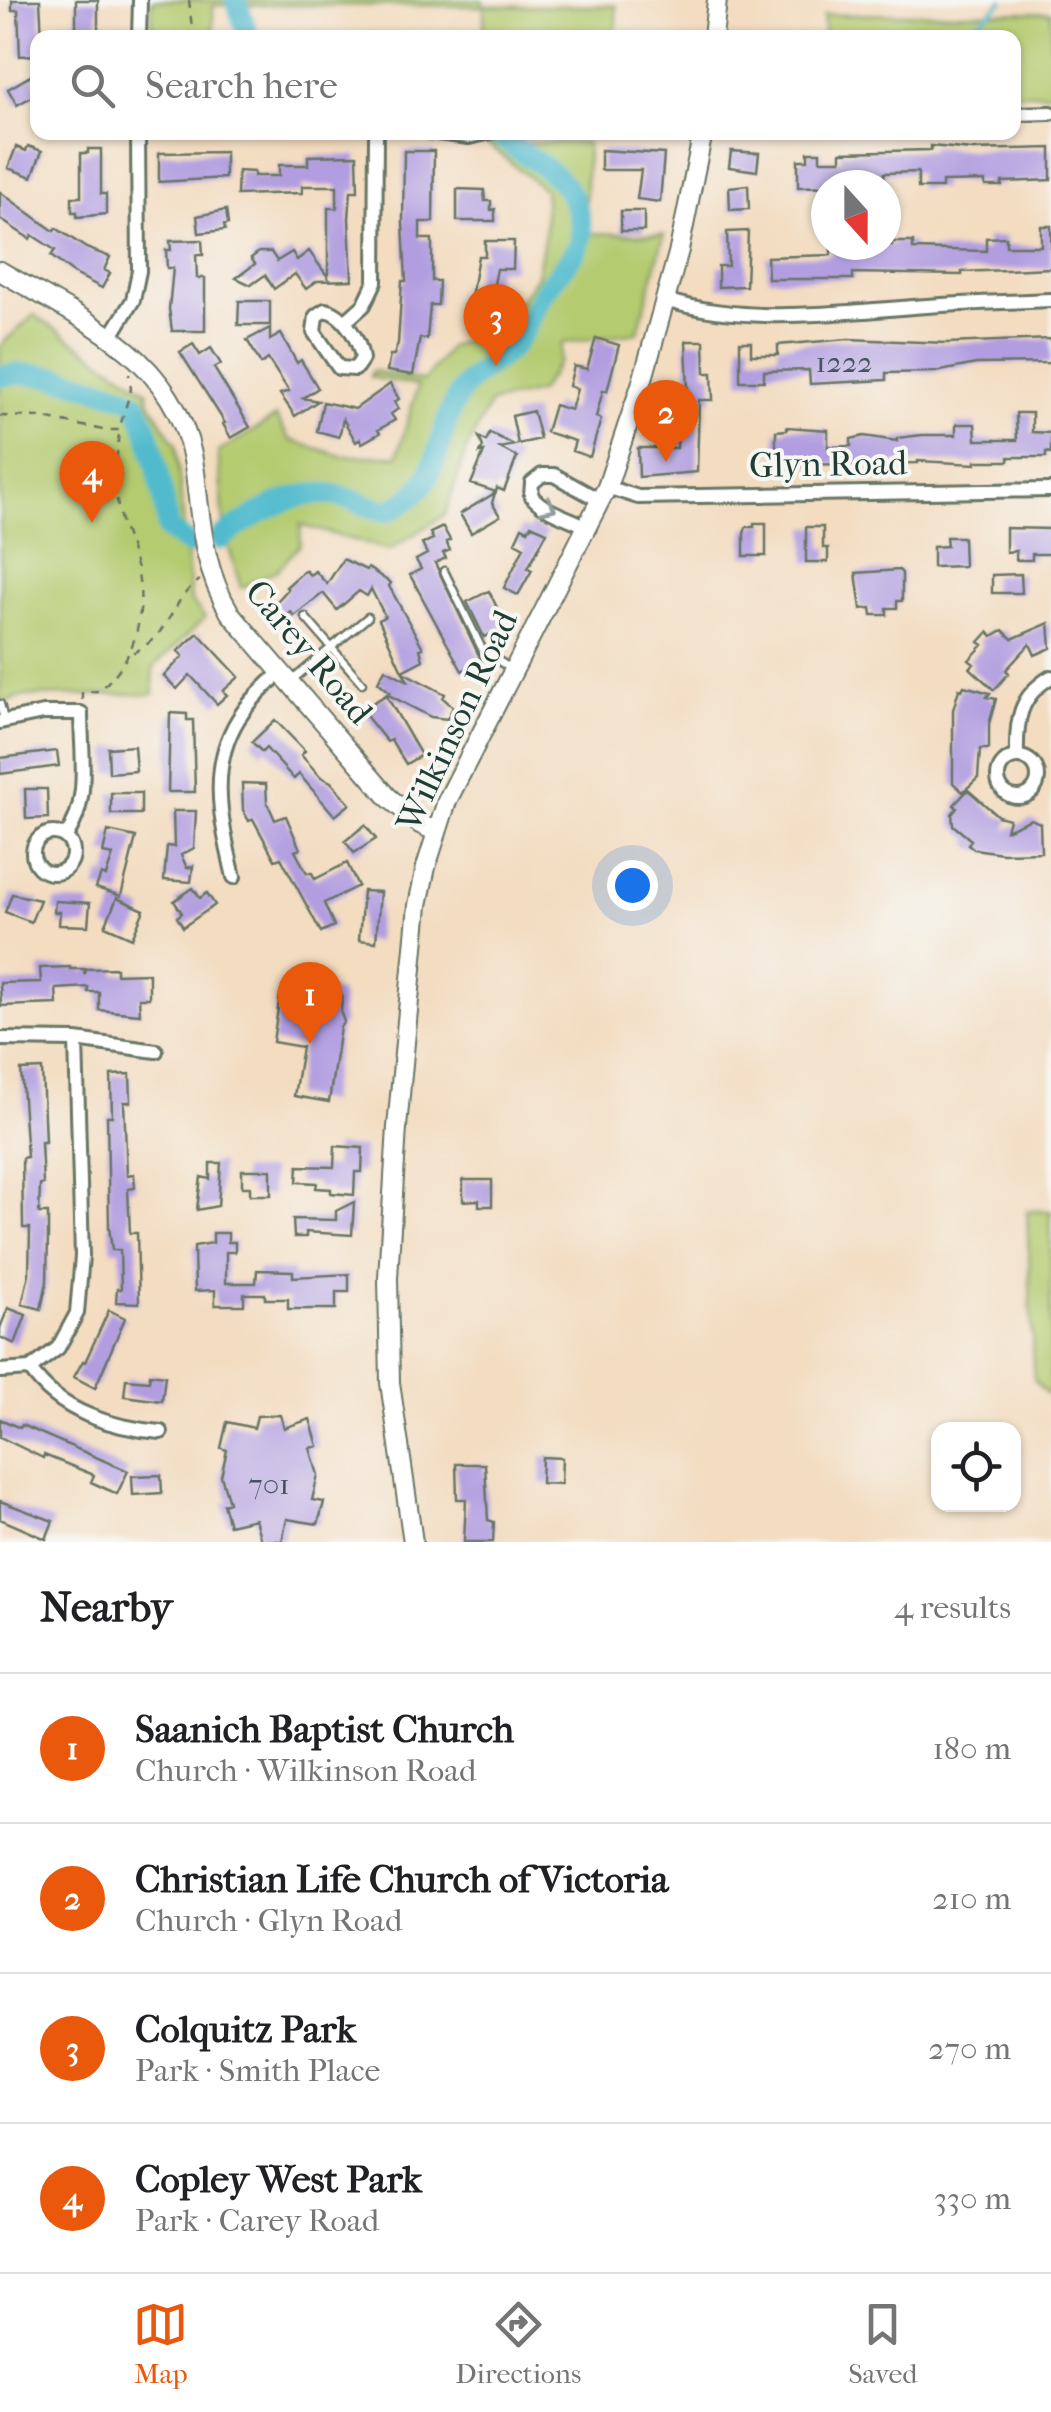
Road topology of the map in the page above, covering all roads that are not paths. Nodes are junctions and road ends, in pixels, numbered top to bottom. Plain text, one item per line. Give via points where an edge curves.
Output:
1 (140, 0) edge
2 (716, 0) edge
3 (139, 30) edge
4 (714, 30) edge
5 (1051, 113) edge
6 (1021, 114) edge
7 (138, 140) edge
8 (376, 140) edge
9 (702, 140) edge
10 (0, 271) edge
11 (665, 300) junction
12 (1051, 300) edge
13 (344, 322) junction
14 (111, 336) junction
15 (1051, 490) edge
16 (604, 494) junction
17 (588, 528) junction
18 (444, 571) dead end
19 (305, 617) dead end
20 (368, 617) dead end
21 (332, 648) junction
22 (514, 670) junction
23 (284, 677) junction
24 (1051, 677) edge
25 (362, 682) dead end
26 (0, 704) edge
27 (2, 722) edge
28 (1016, 756) dead end
29 (436, 831) junction
30 (65, 837) dead end
31 (234, 877) dead end
32 (0, 1039) edge
33 (76, 1040) junction
34 (156, 1051) dead end
35 (0, 1370) edge
36 (30, 1370) junction
37 (162, 1432) dead end
38 (414, 1542) edge

1 - 3 street
2 - 4 main road
5 - 6 street
7 - 14 street via 139,271 133,300
8 - 13 street via 375,282 364,306
9 - 11 main road, Wilkinson Road
10 - 14 main road, Carey Road
11 - 12 street via 772,314
11 - 16 main road, Wilkinson Road
13 - 13 street via 326,310 313,326 335,364 350,370 362,354
14 - 23 main road, Carey Road via 156,376 176,409 191,449 210,574 230,612
15 - 16 street, Glyn Road
16 - 17 main road, Wilkinson Road
16 -> 17 street, Glyn Road via 554,475 532,483 539,505
17 - 22 main road, Wilkinson Road
18 - 22 lane via 483,651
19 - 21 lane
20 - 21 lane
21 - 23 lane
21 - 25 lane
22 - 29 main road, Wilkinson Road
23 - 29 main road, Carey Road via 388,797
23 - 31 street via 243,712 228,738 219,812
24 - 28 street via 1026,698 1018,716
26 - 27 lane
27 - 30 street via 81,713 82,802
29 - 38 main road, Wilkinson Road via 418,905 388,1278 390,1382
32 - 33 street
33 - 34 street
33 - 36 street via 82,1256 77,1313 58,1348
35 - 36 street
36 - 37 street via 62,1402 130,1429

